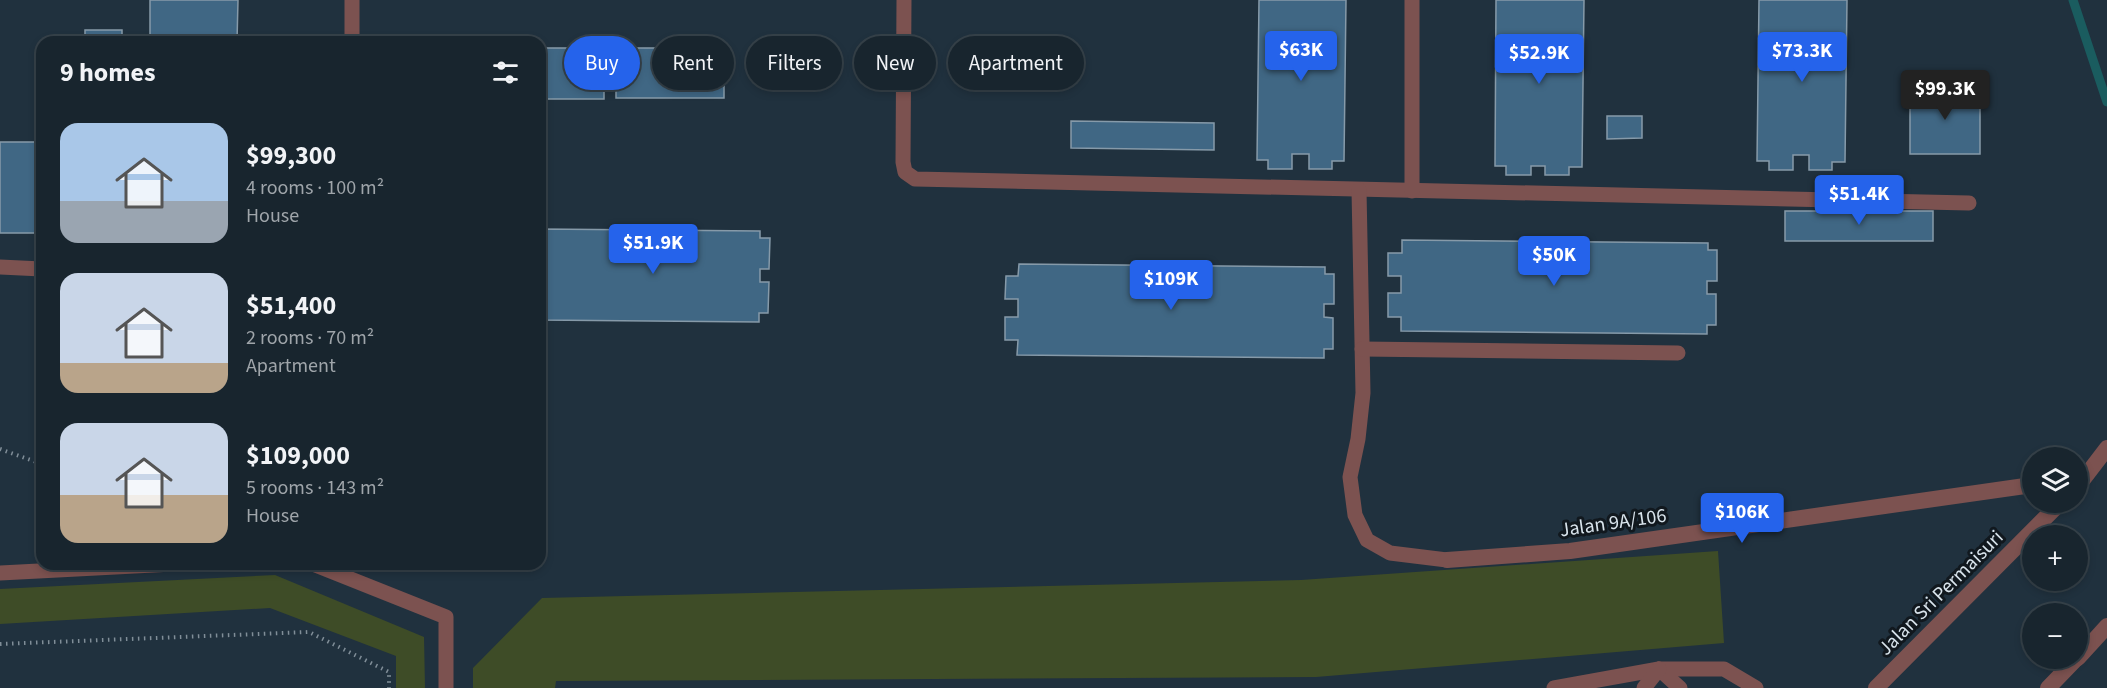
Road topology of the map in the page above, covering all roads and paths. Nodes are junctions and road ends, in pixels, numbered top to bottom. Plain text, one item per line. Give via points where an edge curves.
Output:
1 (352, 0) edge
2 (904, 0) edge
3 (1412, 0) edge
4 (352, 36) edge
5 (1359, 190) junction
6 (1412, 191) junction
7 (1969, 203) dead end
8 (0, 267) edge
9 (36, 269) edge
10 (1362, 349) junction
11 (1678, 353) dead end
12 (2107, 448) edge
13 (0, 449) edge
14 (36, 462) edge
15 (2088, 471) edge
16 (2022, 486) edge
17 (2050, 513) edge
18 (1447, 560) joint
19 (58, 570) edge
20 (328, 570) edge
21 (0, 573) edge
22 (2107, 626) edge
23 (0, 644) edge
24 (2088, 646) edge
25 (1659, 669) junction
26 (2066, 669) edge
27 (389, 688) edge
28 (446, 688) edge
29 (1554, 688) edge
30 (1644, 688) edge
31 (1680, 688) edge
32 (1756, 688) edge
33 (1876, 688) edge
34 (2048, 688) edge

1 - 4 lane
2 - 5 lane via 903,162 905,172 915,179
3 - 6 lane
5 - 6 lane
5 - 10 lane
6 - 7 lane
8 - 9 lane
10 - 11 lane
10 - 18 lane via 1363,393 1350,477 1355,515 1367,540 1390,553
12 - 15 street
13 - 14 path
16 - 18 street, Jalan 9A/106 via 1569,551
17 - 33 street, Jalan Sri Permaisuri
19 - 21 lane
20 - 28 lane via 446,617
22 - 24 street
23 - 27 path via 309,632 389,672
25 - 29 lane
25 - 30 lane
25 - 31 lane
25 - 32 lane via 1724,669
26 - 34 street

